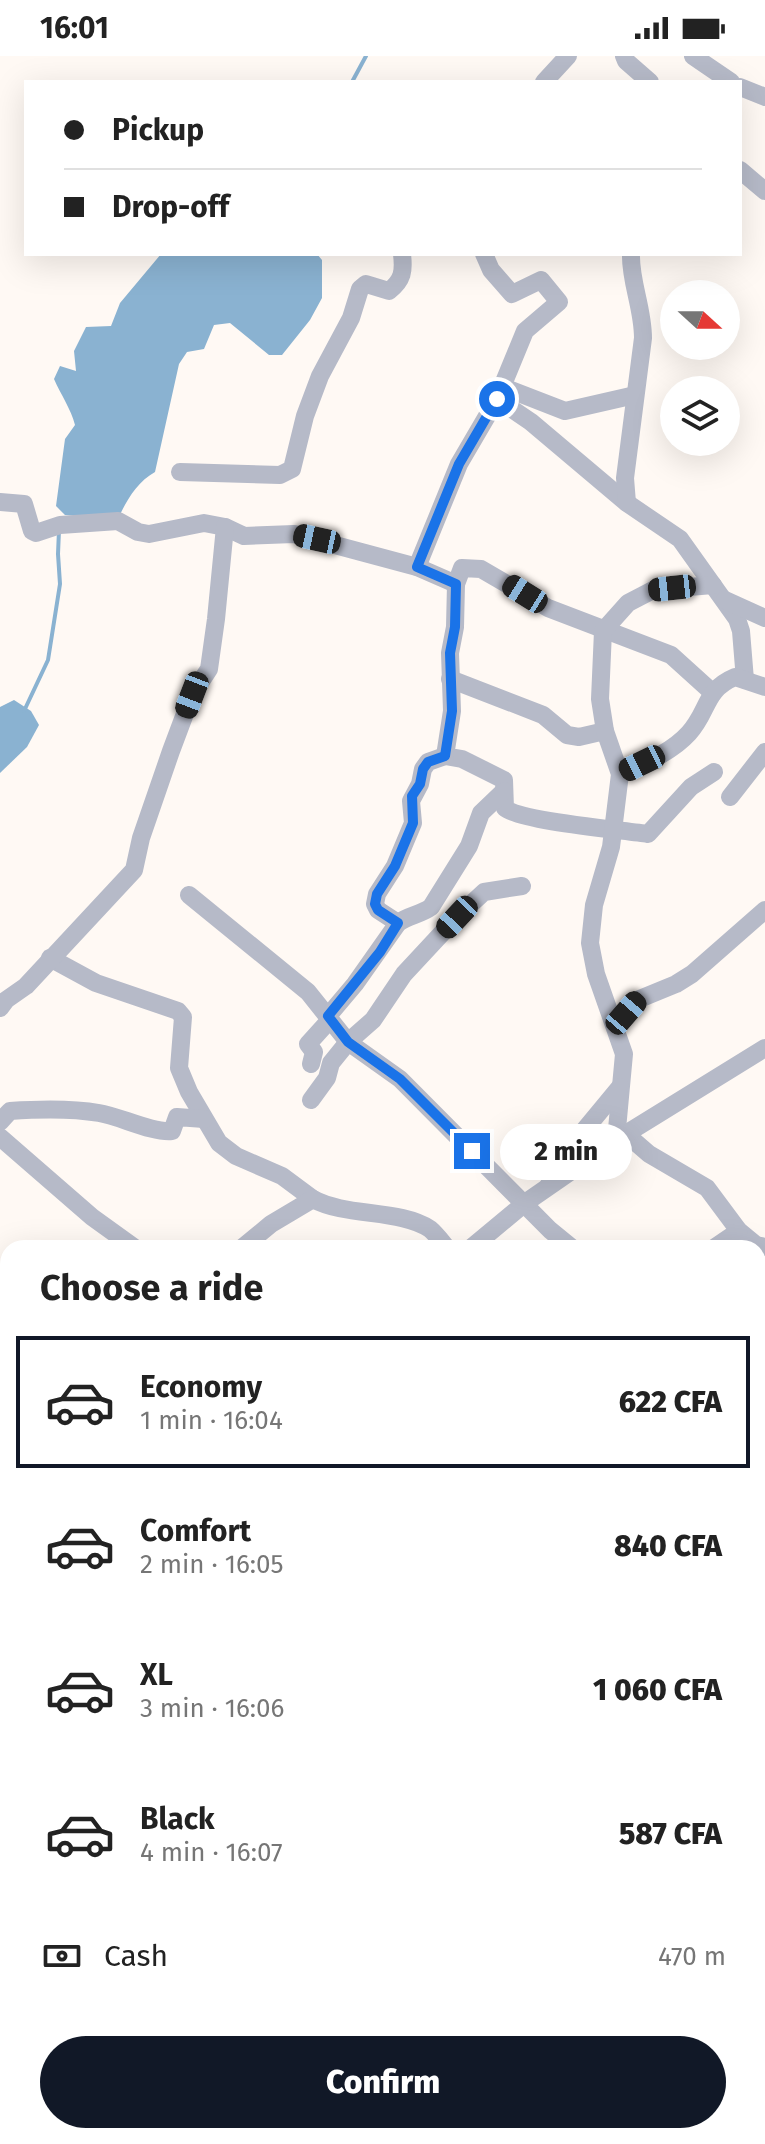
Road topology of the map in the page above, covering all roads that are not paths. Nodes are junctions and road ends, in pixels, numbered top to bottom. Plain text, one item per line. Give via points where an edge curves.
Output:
1 (568, 56) edge
2 (624, 56) edge
3 (693, 56) edge
4 (711, 77) edge
5 (546, 80) edge
6 (648, 80) edge
7 (742, 172) edge
8 (765, 191) edge
9 (402, 256) edge
10 (485, 256) edge
11 (631, 256) edge
12 (500, 393) junction
13 (635, 395) junction
14 (180, 472) dead end
15 (0, 502) edge
16 (627, 503) junction
17 (225, 527) junction
18 (417, 567) junction
19 (456, 584) junction
20 (718, 592) junction
21 (765, 618) edge
22 (603, 631) junction
23 (450, 679) junction
24 (745, 680) junction
25 (765, 687) edge
26 (713, 693) junction
27 (605, 731) junction
28 (765, 752) edge
29 (445, 756) junction
30 (714, 772) dead end
31 (620, 774) junction
32 (504, 791) junction
33 (730, 797) dead end
34 (613, 828) junction
35 (522, 886) dead end
36 (189, 895) dead end
37 (765, 910) edge
38 (398, 923) junction
39 (50, 958) junction
40 (0, 1008) edge
41 (328, 1016) junction
42 (615, 1026) junction
43 (348, 1042) junction
44 (765, 1048) edge
45 (311, 1064) dead end
46 (620, 1087) junction
47 (311, 1100) dead end
48 (204, 1119) junction
49 (0, 1122) edge
50 (0, 1137) edge
51 (622, 1137) junction
52 (547, 1188) junction
53 (313, 1199) junction
54 (525, 1203) junction
55 (739, 1231) junction
56 (124, 1240) edge
57 (252, 1240) edge
58 (439, 1240) edge
59 (481, 1240) edge
60 (564, 1240) edge
61 (726, 1240) edge
62 (750, 1240) edge

1 - 5 street
2 - 6 street
3 - 4 street
7 - 8 street
9 - 14 street via 405,271 397,285 389,291 366,284 360,289 320,376 292,469 280,475
10 - 12 street via 512,294 541,280 559,300 525,331
11 - 13 street via 643,316
12 - 13 street via 565,411
12 - 16 street
12 - 18 street via 459,464
13 - 16 street
15 - 17 street via 24,504 36,533 60,525 118,521 149,534 204,523
16 - 20 street via 680,539
17 - 18 street via 244,536 305,536
17 - 39 street via 209,669 176,737 134,870
18 - 19 street
19 - 22 street via 462,568 481,569 548,608
19 - 23 street
20 - 21 street
20 - 22 street via 653,590 628,603
20 - 24 street via 741,631
22 - 26 street via 671,655
22 - 27 street via 600,699
23 - 27 street via 543,715 567,735
23 - 29 street via 452,711
24 - 25 street
24 - 26 street via 722,682
26 - 31 street via 681,739
27 - 31 street
28 - 33 street
29 - 32 street via 504,780
29 - 38 street via 423,769 412,796 413,823 377,894 378,910
30 - 34 street via 691,787 648,834
31 - 34 street
32 - 34 street via 510,812
32 - 38 street via 481,813 469,846 431,907
34 - 42 street via 590,943
35 - 43 street via 489,890 469,905 404,974 373,1020
36 - 41 street via 286,972
37 - 42 street via 692,974 637,1000
38 - 41 street
39 - 40 street
39 - 48 street via 96,983 178,1011 183,1017 179,1068
41 - 43 street
41 - 45 street via 308,1044 314,1052
42 - 46 street via 625,1058
43 - 47 street
43 - 54 street via 400,1079
44 - 51 street
46 - 51 street
46 - 52 street via 572,1145
48 - 49 street via 177,1117 167,1132 101,1113 56,1110 10,1111
48 - 53 street via 219,1143 236,1156 282,1176
50 - 56 street
51 - 52 street
51 - 55 street via 707,1188
52 - 54 street
53 - 57 street
53 - 58 street via 327,1207 419,1224
54 - 59 street
54 - 60 street
55 - 61 street
55 - 62 street

